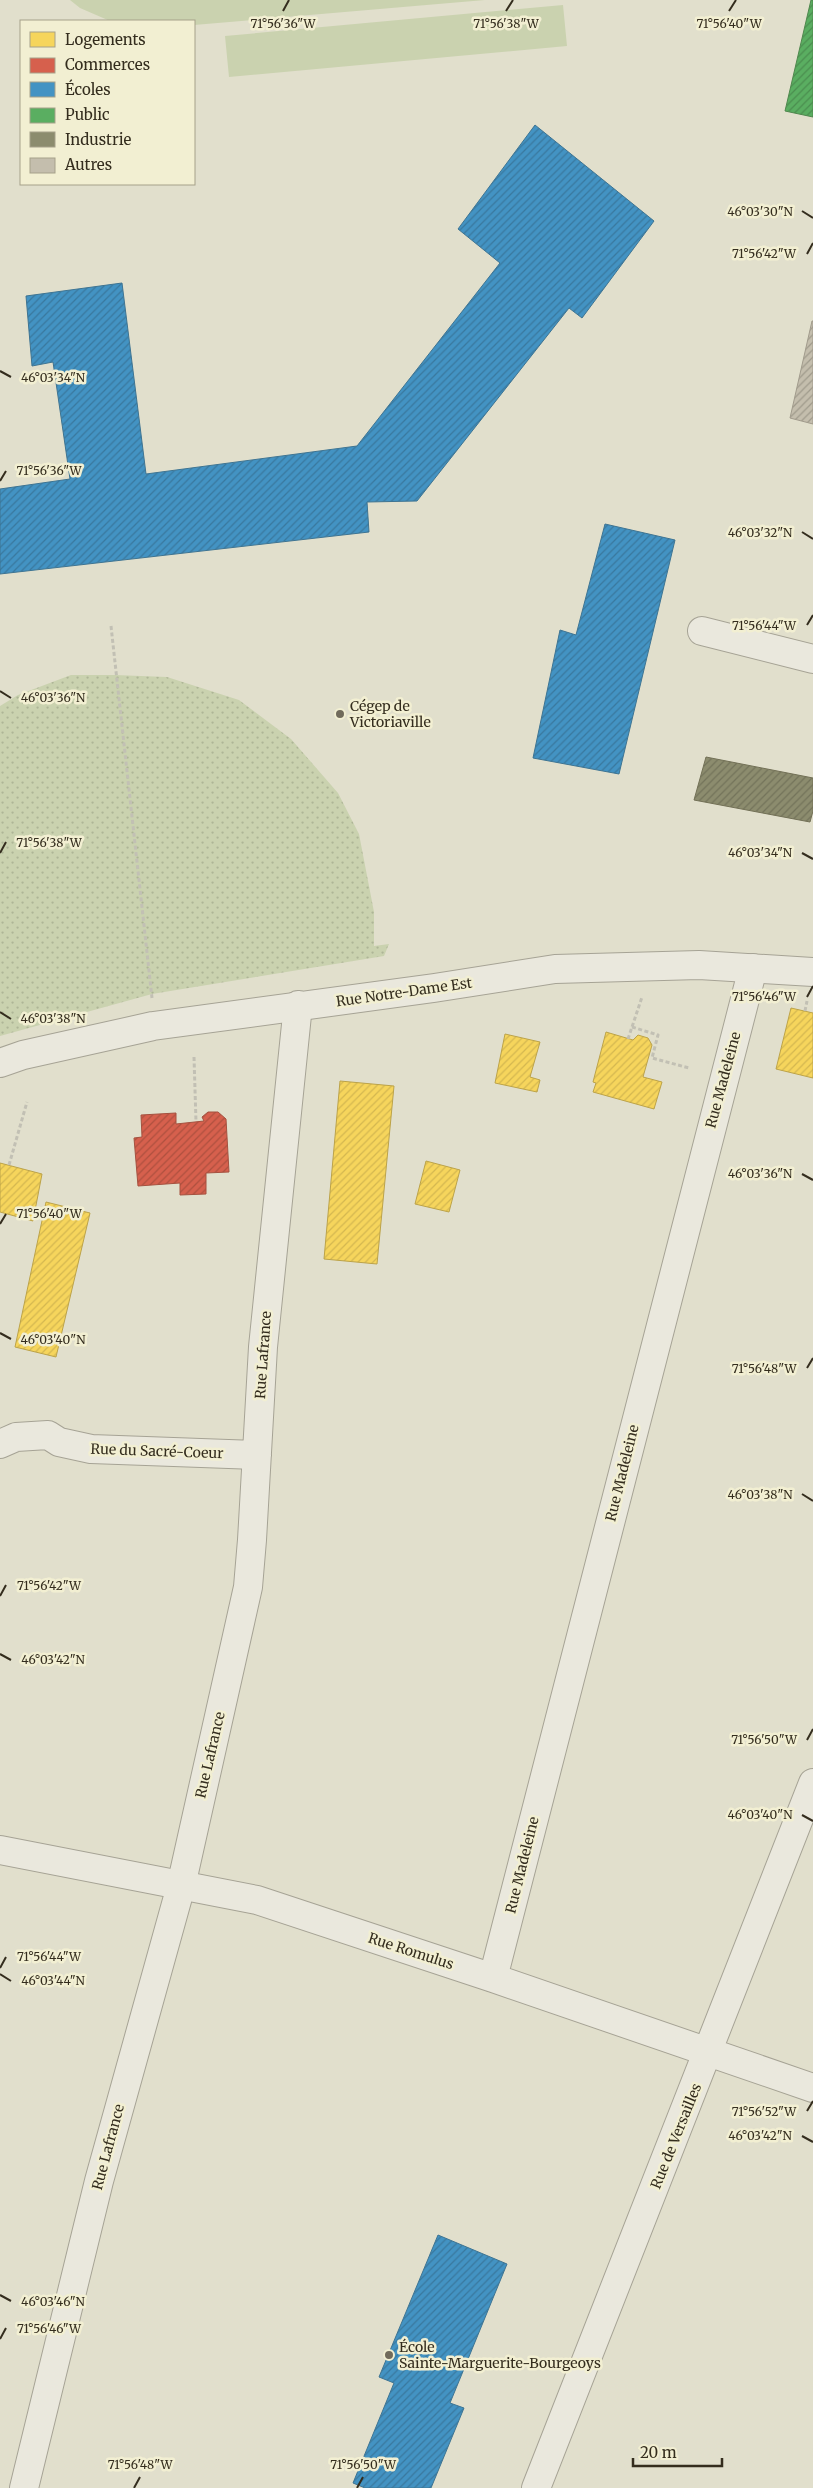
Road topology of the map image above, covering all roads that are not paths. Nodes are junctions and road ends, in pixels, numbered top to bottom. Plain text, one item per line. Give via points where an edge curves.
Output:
1 (702, 631) dead end
2 (813, 659) edge
3 (752, 968) junction
4 (813, 972) edge
5 (298, 1005) junction
6 (0, 1063) edge
7 (0, 1444) edge
8 (257, 1454) junction
9 (813, 1782) edge
10 (0, 1850) edge
11 (181, 1886) junction
12 (493, 1978) junction
13 (709, 2052) junction
14 (813, 2088) edge
15 (24, 2488) edge
16 (536, 2488) edge

1 - 2 street
3 - 4 street, Rue Notre-Dame Est
3 - 5 street, Rue Notre-Dame Est via 650,965 555,970
3 - 12 street, Rue Madeleine
5 - 6 street, Rue Notre-Dame Est via 153,1026
5 - 8 street, Rue Lafrance via 263,1347
7 - 8 street, Rue du Sacré-Coeur via 16,1438 48,1435 59,1442 91,1449
8 - 11 street, Rue Lafrance via 248,1587
9 - 13 street, Rue de Versailles
10 - 11 street, Rue Romulus
11 - 12 street, Rue Romulus via 257,1900
11 - 15 street, Rue Lafrance via 98,2181
12 - 13 street, Rue Romulus
13 - 14 street, Rue Romulus
13 - 16 street, Rue de Versailles

